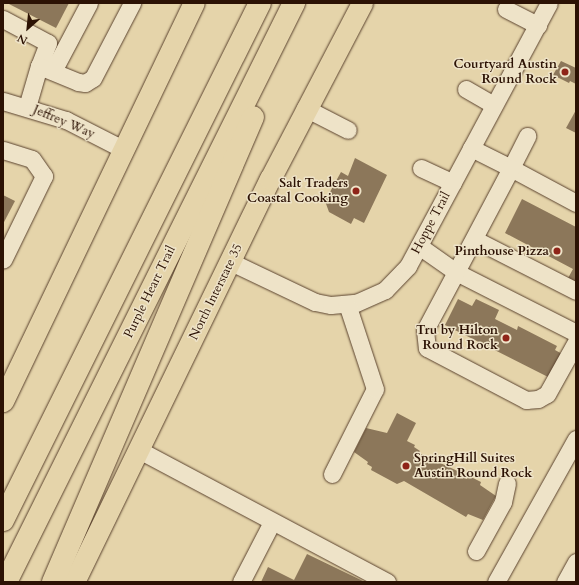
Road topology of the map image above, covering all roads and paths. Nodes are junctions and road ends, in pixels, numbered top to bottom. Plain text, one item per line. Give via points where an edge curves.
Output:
1 (89, 3) edge
2 (132, 3) edge
3 (194, 3) edge
4 (260, 3) edge
5 (294, 3) edge
6 (305, 3) edge
7 (362, 3) edge
8 (549, 3) edge
9 (506, 9) dead end
10 (3, 19) edge
11 (538, 25) junction
12 (46, 68) junction
13 (466, 89) dead end
14 (3, 101) edge
15 (494, 105) junction
16 (27, 107) junction
17 (306, 108) junction
18 (348, 130) dead end
19 (527, 136) dead end
20 (471, 148) junction
21 (123, 149) junction
22 (3, 150) edge
23 (422, 168) dead end
24 (511, 168) junction
25 (453, 183) junction
26 (576, 202) edge
27 (474, 238) junction
28 (419, 246) junction
29 (3, 260) edge
30 (231, 262) junction
31 (456, 272) junction
32 (576, 291) edge
33 (347, 304) junction
34 (576, 333) edge
35 (576, 342) edge
36 (3, 401) edge
37 (576, 439) edge
38 (139, 450) junction
39 (332, 474) dead end
40 (507, 483) dead end
41 (3, 520) edge
42 (272, 522) junction
43 (476, 551) dead end
44 (576, 562) edge
45 (6, 582) edge
46 (53, 582) edge
47 (74, 582) edge
48 (241, 582) edge
49 (387, 582) edge
50 (496, 582) edge
51 (565, 582) edge

1 - 12 street
2 - 12 street via 93,78 85,83
3 - 21 main road
4 - 41 highway
5 - 45 highway, Purple Heart Trail
6 - 46 highway via 206,224
7 - 17 main road, North Interstate 35
8 - 11 street, Hoppe Trail
9 - 11 street
10 - 12 street via 48,43
11 - 15 street, Hoppe Trail
12 - 16 street
13 - 15 street
14 - 16 street, Jeffrey Way
15 - 20 street, Hoppe Trail
16 - 21 street, Jeffrey Way via 66,120
17 - 18 street
17 - 30 main road, North Interstate 35
19 - 24 street
20 - 24 street
20 - 25 street, Hoppe Trail
21 - 36 main road
22 - 29 street via 32,159 44,176
23 - 25 street
24 - 26 street
24 - 27 street
25 - 28 street, Hoppe Trail
27 - 31 street
27 - 32 street
28 - 31 street
28 - 33 street, Hoppe Trail via 405,271 385,290 364,301
30 - 33 street, Hoppe Trail via 307,299 331,305
30 - 38 main road, North Interstate 35
31 - 34 street
31 - 35 street via 426,330 427,348 526,400 538,399 547,394
33 - 39 street via 375,389
37 - 50 street
38 - 42 street
38 - 47 main road, North Interstate 35
40 - 43 street via 503,502
42 - 48 street
42 - 49 street
44 - 51 street

